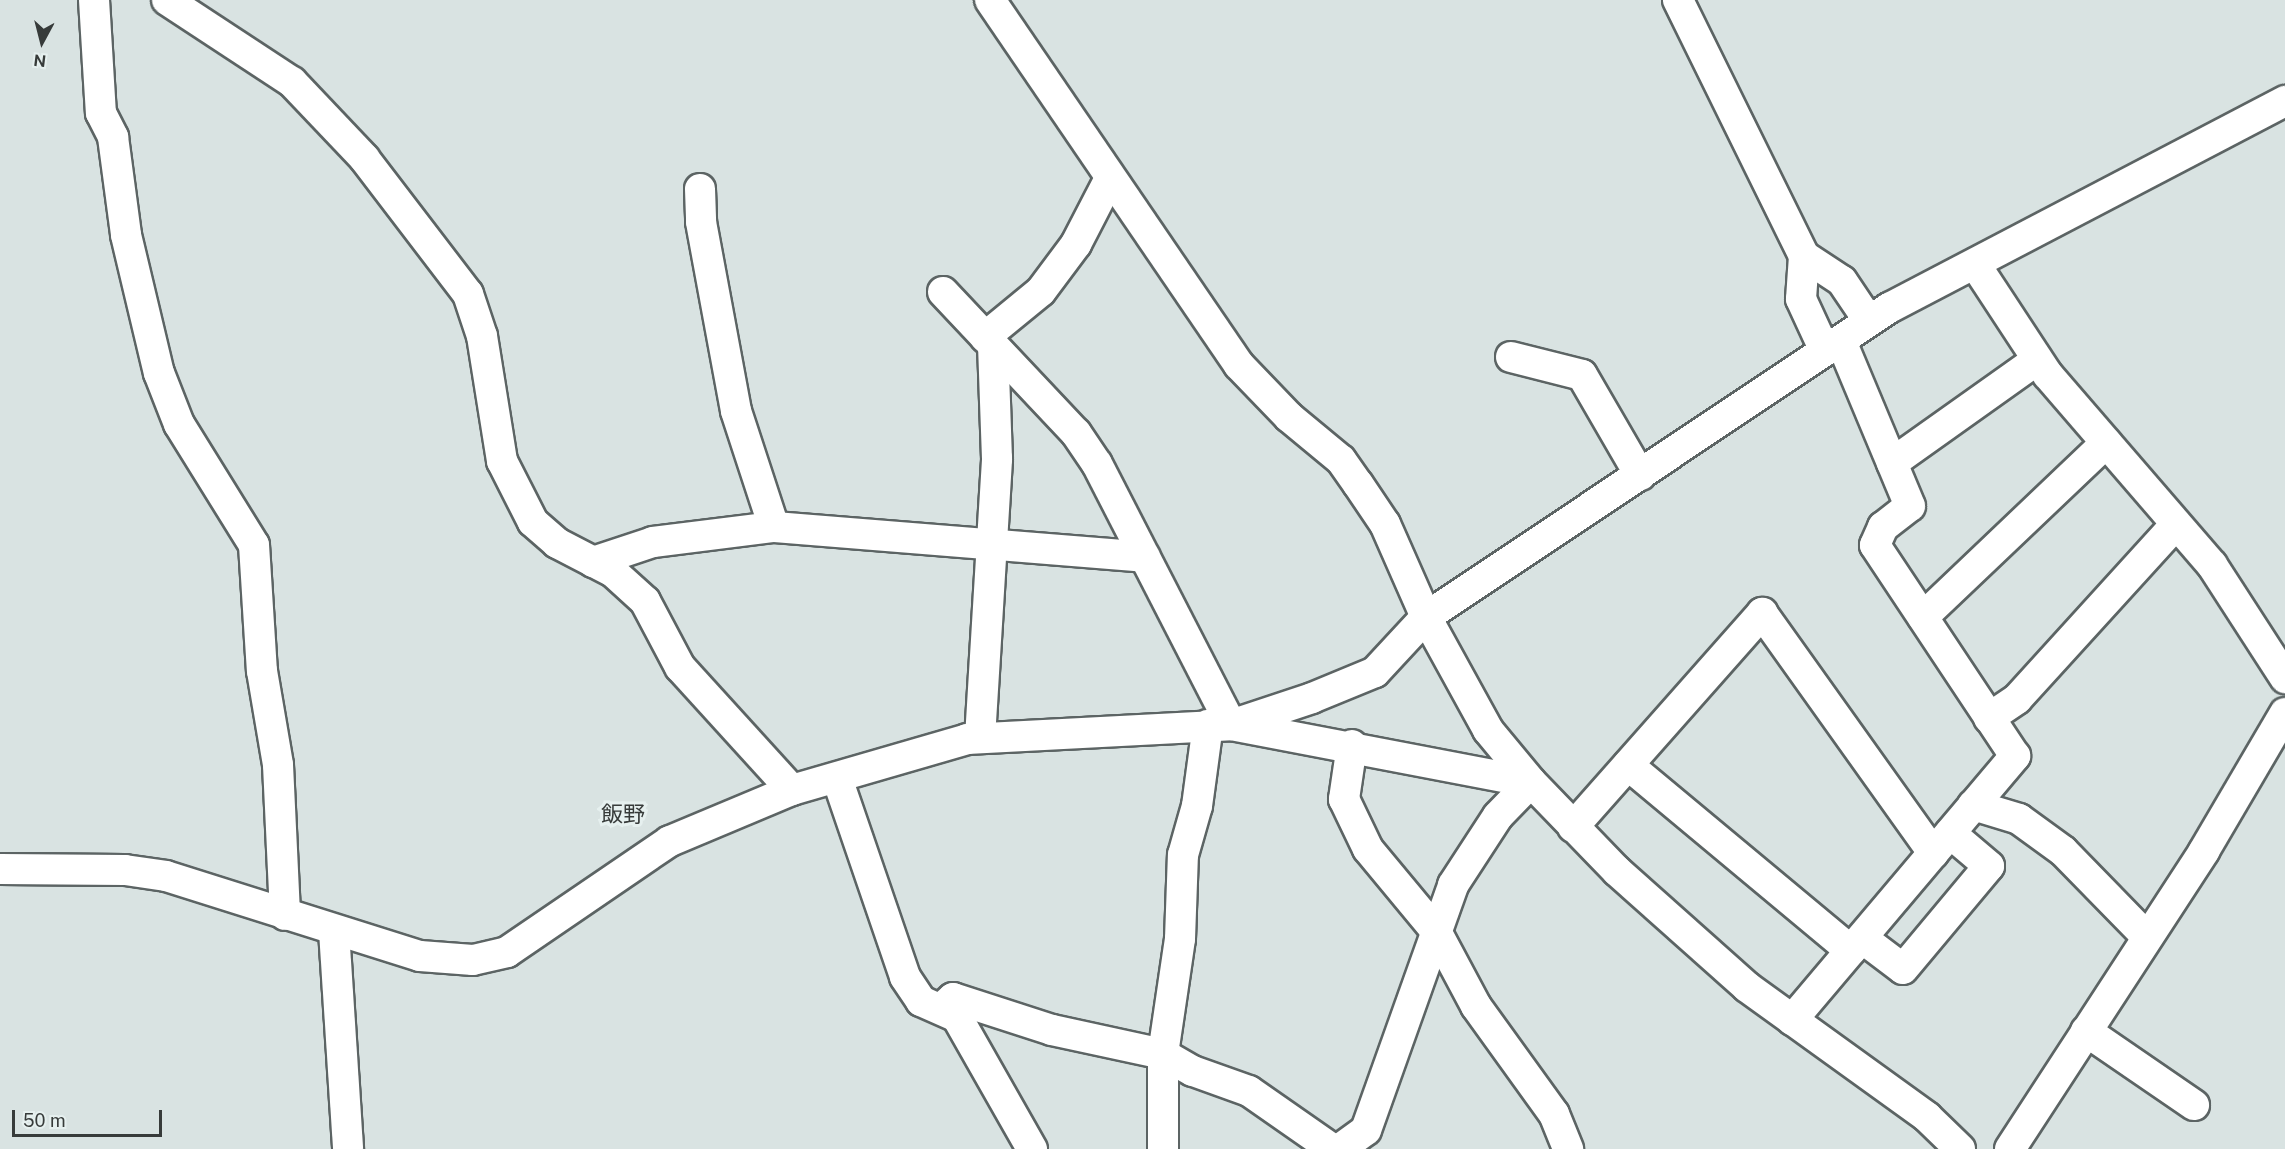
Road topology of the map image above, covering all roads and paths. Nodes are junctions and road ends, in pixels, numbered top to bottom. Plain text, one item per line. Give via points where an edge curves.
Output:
1 (94, 0) edge
2 (166, 0) edge
3 (990, 0) edge
4 (1678, 0) edge
5 (2285, 101) edge
6 (1109, 180) junction
7 (700, 189) dead end
8 (1804, 256) junction
9 (1975, 264) junction
10 (943, 292) dead end
11 (1869, 321) junction
12 (989, 340) junction
13 (1833, 346) junction
14 (1511, 357) dead end
15 (2037, 360) junction
16 (2106, 443) junction
17 (1892, 463) junction
18 (1640, 475) junction
19 (2176, 524) junction
20 (774, 526) junction
21 (992, 544) junction
22 (1145, 556) junction
23 (593, 562) junction
24 (1426, 617) junction
25 (1923, 617) junction
26 (2285, 678) edge
27 (2285, 713) edge
28 (1989, 718) junction
29 (1219, 725) junction
30 (981, 738) junction
31 (1352, 745) junction
32 (1628, 765) junction
33 (837, 778) junction
34 (1531, 782) junction
35 (792, 790) junction
36 (1973, 806) junction
37 (1573, 827) junction
38 (1942, 843) junction
39 (0, 868) edge
40 (285, 915) junction
41 (334, 931) junction
42 (1436, 931) junction
43 (2147, 937) junction
44 (1857, 945) junction
45 (942, 1008) junction
46 (1792, 1020) junction
47 (2086, 1031) junction
48 (1163, 1054) junction
49 (2194, 1105) dead end
50 (348, 1149) edge
51 (1032, 1149) edge
52 (1163, 1149) edge
53 (1332, 1149) edge
54 (1340, 1149) edge
55 (1568, 1149) edge
56 (1960, 1149) edge
57 (2010, 1149) edge

1 - 40 street via 101,113 112,137 126,235 159,373 179,424 254,545 262,670 278,765
2 - 23 street via 292,82 364,158 468,294 482,336 502,462 532,522 557,543
3 - 6 street
4 - 8 street
5 - 9 street
6 - 12 street via 1076,244 1041,291
6 - 24 street via 1239,365 1289,417 1341,460 1385,524
7 - 20 street via 701,222 736,411
8 - 11 street via 1842,281
8 - 13 street via 1801,299
9 - 11 street
9 - 15 street
10 - 12 street
11 - 13 street
12 - 21 street via 997,459
12 - 22 street via 1077,433
13 - 17 street
13 - 18 street
14 - 18 street via 1582,375
15 - 16 street
15 - 17 street
16 - 19 street
16 - 25 street
17 - 25 street via 1910,506 1883,527 1875,545
18 - 24 street
19 - 26 street via 2212,565
19 - 28 street via 2017,699
20 - 21 street
20 - 23 street via 652,542
21 - 22 street
21 - 30 street
22 - 29 street
23 - 35 street via 613,572 645,601 680,667
24 - 29 street via 1375,672
24 - 34 street via 1488,730
25 - 28 street
27 - 43 street
28 - 36 street via 2014,756
29 - 30 street
29 - 31 street
29 - 48 street via 1183,855 1180,939
30 - 33 street
31 - 34 street via 1461,772
31 - 42 street via 1344,799 1368,849
32 - 37 street
32 - 38 street via 1762,613
32 - 44 street
33 - 35 street
33 - 45 street via 905,977 921,1002
34 - 37 street
34 - 42 street via 1498,816 1453,885
35 - 41 street via 670,841 507,952 446,961
36 - 38 street
36 - 43 street via 2019,819 2062,851
37 - 46 street via 1674,923
38 - 44 street
38 - 44 street via 1989,866 1903,969
39 - 40 street via 125,870 166,876
40 - 41 street
41 - 50 street
42 - 54 street via 1366,1130
42 - 55 street via 1476,1006 1554,1113
43 - 47 street
44 - 46 street
45 - 48 street via 953,998 1052,1030
45 - 51 street via 957,1017
46 - 56 street via 1927,1117
47 - 49 street
47 - 57 street
48 - 52 street
48 - 53 street via 1193,1071 1249,1091

